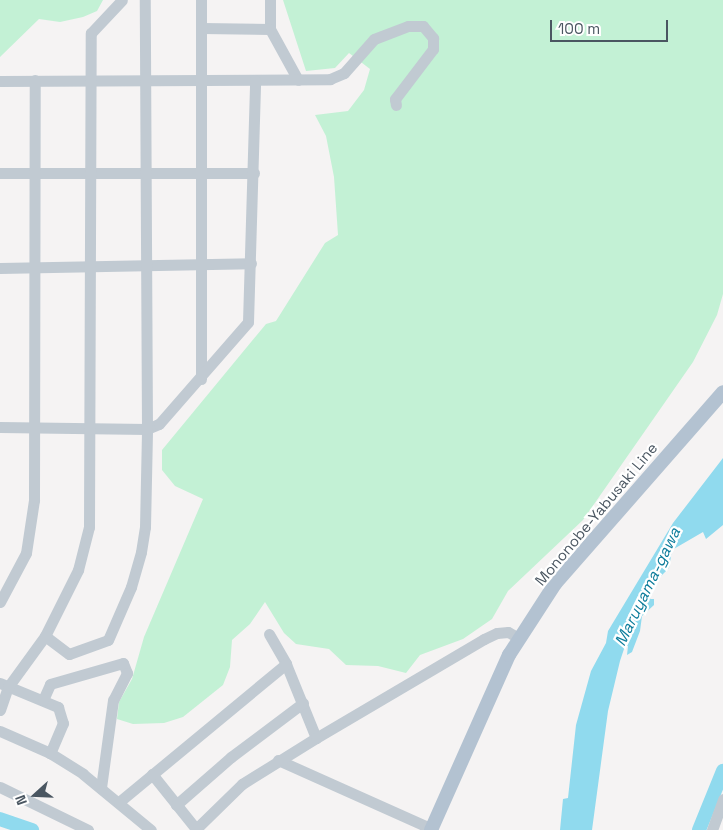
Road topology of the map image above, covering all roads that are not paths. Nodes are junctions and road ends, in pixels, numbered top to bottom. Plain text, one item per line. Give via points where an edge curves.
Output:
1 (122, 0) edge
2 (145, 0) edge
3 (201, 0) edge
4 (270, 0) edge
5 (202, 28) junction
6 (270, 29) junction
7 (35, 80) junction
8 (91, 80) junction
9 (144, 80) junction
10 (255, 80) junction
11 (298, 80) junction
12 (0, 81) edge
13 (201, 81) junction
14 (396, 105) dead end
15 (0, 173) edge
16 (34, 173) junction
17 (91, 173) junction
18 (146, 173) junction
19 (202, 173) junction
20 (254, 173) junction
21 (251, 263) junction
22 (202, 264) junction
23 (145, 266) junction
24 (90, 267) junction
25 (0, 268) edge
26 (34, 268) junction
27 (201, 379) junction
28 (723, 392) edge
29 (0, 427) edge
30 (34, 427) junction
31 (91, 428) junction
32 (147, 429) junction
33 (0, 602) edge
34 (269, 634) dead end
35 (45, 636) junction
36 (519, 638) junction
37 (286, 664) junction
38 (4, 685) edge
39 (43, 700) junction
40 (303, 703) junction
41 (0, 710) edge
42 (0, 730) edge
43 (316, 738) junction
44 (50, 752) junction
45 (278, 760) junction
46 (152, 774) junction
47 (0, 786) edge
48 (101, 788) junction
49 (723, 799) edge
50 (119, 802) junction
51 (176, 805) junction
52 (196, 829) edge
53 (88, 830) edge
54 (151, 830) edge
55 (432, 830) edge
56 (712, 830) edge

1 - 8 street via 91,33
2 - 9 street
3 - 5 street
4 - 6 street
5 - 6 street
5 - 13 street
6 - 11 street
7 - 8 street
7 - 12 street
7 - 16 street
8 - 9 street
8 - 17 street
9 - 13 street
9 - 18 street
10 - 11 street
10 - 13 street
10 - 20 street
11 - 14 street via 338,78 374,39 408,26 423,26 431,33 433,49 395,100
13 - 19 street
15 - 16 street
16 - 17 street
16 - 26 street
17 - 18 street
17 - 24 street
18 - 19 street
18 - 23 street
19 - 20 street
19 - 22 street
20 - 21 street
21 - 22 street
21 - 27 street via 248,322
22 - 23 street
22 - 27 street
23 - 24 street
23 - 32 street
24 - 26 street
24 - 31 street
25 - 26 street
26 - 30 street
27 - 32 street via 159,424
28 - 36 main road, Mononobe-Yabusaki Line via 555,584
29 - 30 street
30 - 31 street
30 - 33 street via 31,531 26,553
31 - 32 street
31 - 35 street via 91,497 85,548 78,570
32 - 35 street via 141,552 131,587 108,640 69,654
34 - 37 street
35 - 38 street
36 - 43 street via 508,632 484,639
36 - 55 main road, Mononobe-Yabusaki Line
37 - 40 street
37 - 46 street
38 - 39 street
38 - 41 street
39 - 44 street via 58,707 63,723
39 - 48 street via 50,684 123,663 127,673 113,700
40 - 43 street
40 - 51 street via 231,757
42 - 44 street
43 - 45 street
44 - 48 street
45 - 52 street via 242,784
45 - 55 street
46 - 50 street
46 - 51 street
47 - 53 street
48 - 50 street
49 - 56 street
50 - 54 street
51 - 52 street

